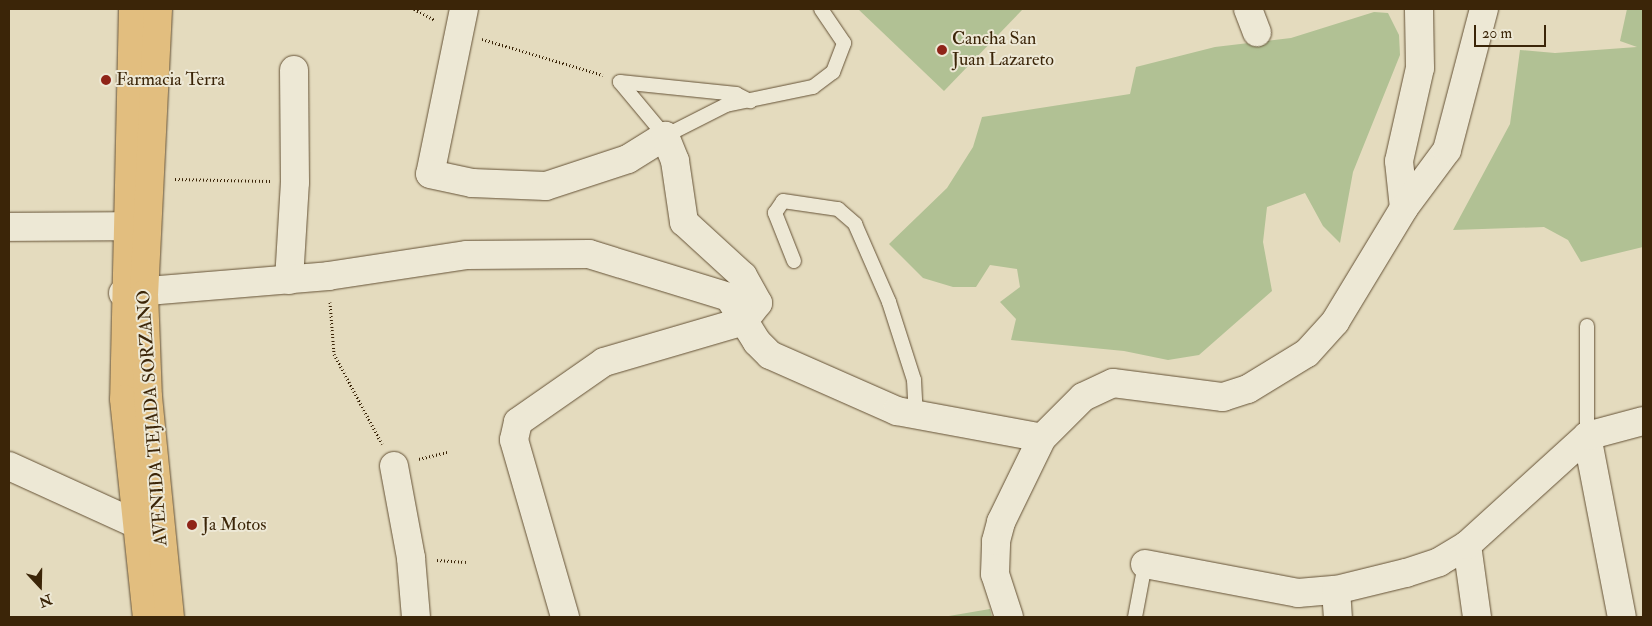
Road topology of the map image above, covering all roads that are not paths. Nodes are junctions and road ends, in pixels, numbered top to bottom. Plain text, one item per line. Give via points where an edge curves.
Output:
1 (133, 9) edge
2 (158, 9) edge
3 (821, 9) edge
4 (1419, 9) edge
5 (1484, 9) edge
6 (462, 21) edge
7 (294, 70) dead end
8 (750, 101) junction
9 (665, 136) junction
10 (1404, 208) junction
11 (134, 225) junction
12 (9, 226) edge
13 (794, 261) dead end
14 (289, 280) junction
15 (133, 294) junction
16 (744, 321) junction
17 (1587, 326) dead end
18 (916, 413) junction
19 (1643, 421) edge
20 (1587, 436) junction
21 (1042, 438) junction
22 (9, 466) edge
23 (394, 466) road end
24 (134, 524) junction
25 (161, 536) junction
26 (1467, 545) junction
27 (1145, 564) joint
28 (1336, 590) junction
29 (154, 616) edge
30 (416, 617) edge
31 (565, 617) edge
32 (1009, 617) edge
33 (1135, 617) edge
34 (1338, 617) edge
35 (1477, 617) edge
36 (1622, 617) edge

1 - 11 main road, AVENIDA TEJADA SORZANO
2 - 11 main road, AVENIDA TEJADA SORZANO via 146,178
3 - 8 lane via 844,43 834,72 813,86
4 - 10 street via 1420,68 1399,161
5 - 10 street via 1447,150
6 - 9 street via 430,174 472,183 546,186 628,159
7 - 14 street via 295,182
8 - 9 lane via 703,115
8 - 9 lane via 736,94 620,82
9 - 16 street via 675,161 684,222 753,289 758,303
10 - 21 street via 1335,322 1307,352 1284,369 1223,397 1113,383 1083,397
11 - 12 street
11 - 15 main road, AVENIDA TEJADA SORZANO
13 - 18 lane via 775,213 784,201 838,210 855,224 889,302 914,380
14 - 15 street
14 - 16 street via 467,255 589,254 729,297
15 - 24 main road, AVENIDA TEJADA SORZANO via 124,399
15 - 25 main road, AVENIDA TEJADA SORZANO
16 - 18 street via 770,355 897,411
16 - 31 street via 604,362 518,422 514,440
17 - 20 lane
18 - 21 street
19 - 20 street
20 - 26 street
20 - 36 street
21 - 32 street via 1001,522 996,541 995,574
22 - 24 street
23 - 30 street via 411,558
24 - 25 street
24 - 29 main road, AVENIDA TEJADA SORZANO
25 - 29 main road, AVENIDA TEJADA SORZANO
26 - 28 street via 1439,562
26 - 35 street
27 - 28 street via 1298,594
27 - 33 lane
28 - 34 street

